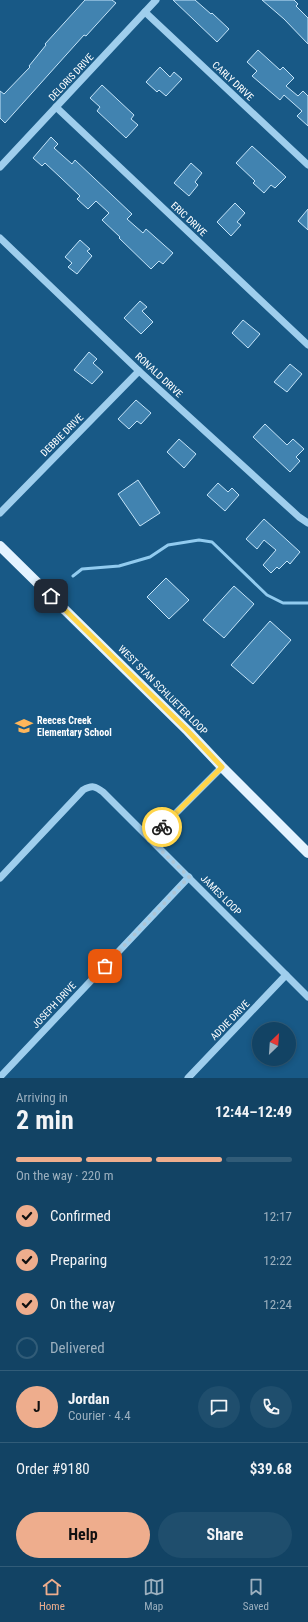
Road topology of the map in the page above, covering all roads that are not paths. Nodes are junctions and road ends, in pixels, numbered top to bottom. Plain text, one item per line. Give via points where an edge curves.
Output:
1 (156, 0) edge
2 (145, 12) junction
3 (56, 107) junction
4 (308, 166) edge
5 (0, 167) edge
6 (0, 238) edge
7 (308, 345) edge
8 (139, 371) junction
9 (0, 513) edge
10 (308, 522) edge
11 (0, 546) edge
12 (222, 767) junction
13 (150, 840) junction
14 (308, 853) edge
15 (189, 877) junction
16 (0, 878) edge
17 (286, 975) junction
18 (308, 997) edge
19 (0, 1078) edge
20 (188, 1078) edge

1 - 2 street, DELORIS DRIVE
2 - 3 street, DELORIS DRIVE
2 - 4 street, CARLY DRIVE
3 - 5 street, DELORIS DRIVE
3 - 7 street, ERIC DRIVE
6 - 8 street, RONALD DRIVE
8 - 9 street, DEBBIE DRIVE
8 - 10 street, RONALD DRIVE via 293,512
11 - 12 main road, WEST STAN SCHLUETER LOOP
12 - 13 street
12 - 14 main road, WEST STAN SCHLUETER LOOP
13 - 15 street, JAMES LOOP
13 - 16 street, JAMES LOOP via 103,792 96,786 89,786
15 - 17 street, JAMES LOOP
15 - 19 street, JOSEPH DRIVE
17 - 18 street, JAMES LOOP
17 - 20 street, ADDIE DRIVE

